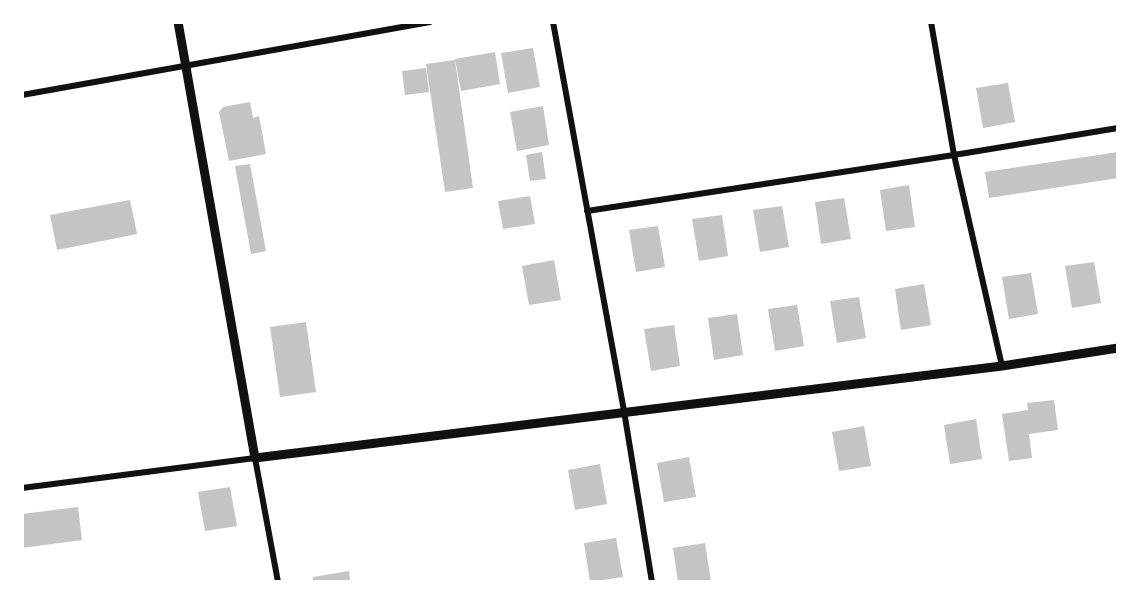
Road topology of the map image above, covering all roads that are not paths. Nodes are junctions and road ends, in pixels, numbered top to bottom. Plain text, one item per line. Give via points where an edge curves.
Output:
1 (178, 22) edge
2 (430, 22) edge
3 (553, 22) edge
4 (931, 22) edge
5 (185, 66) junction
6 (22, 95) edge
7 (1118, 128) edge
8 (954, 156) junction
9 (587, 211) junction
10 (1118, 348) edge
11 (1002, 366) junction
12 (624, 411) junction
13 (255, 458) junction
14 (22, 488) edge
15 (278, 582) edge
16 (652, 582) edge

1 - 5 street
2 - 5 street
3 - 9 street
4 - 8 street
5 - 6 street
5 - 13 street
7 - 8 street
8 - 9 street
8 - 11 street
9 - 12 street
10 - 11 street
11 - 12 street
12 - 13 street
12 - 16 street
13 - 14 street
13 - 15 street

